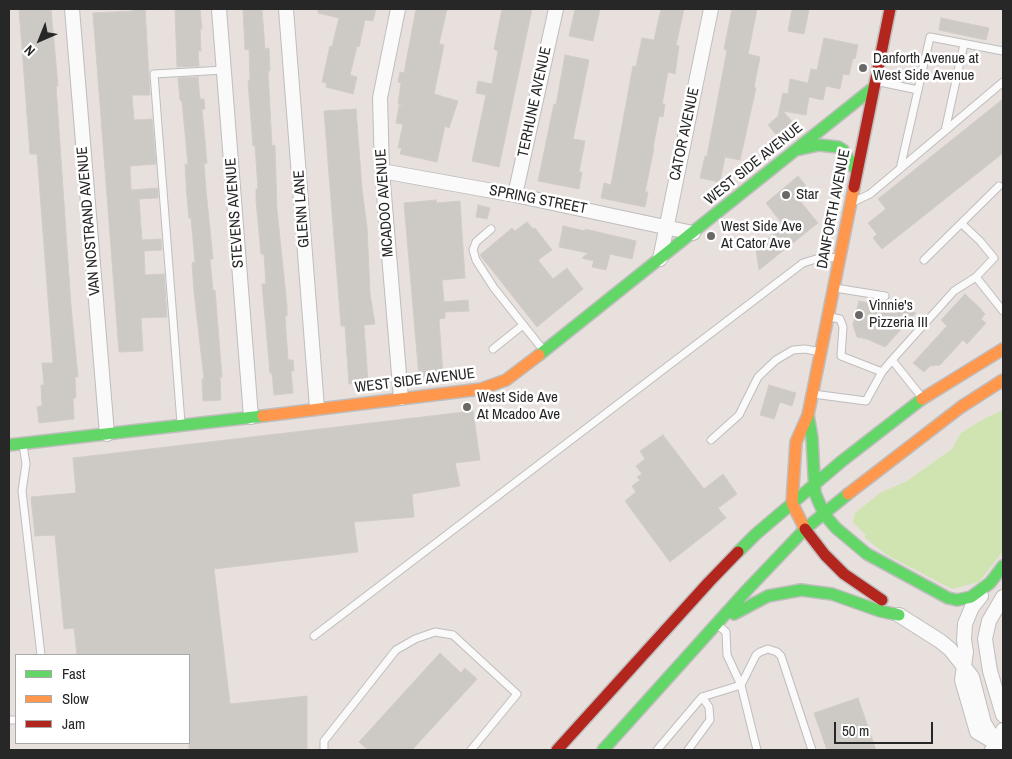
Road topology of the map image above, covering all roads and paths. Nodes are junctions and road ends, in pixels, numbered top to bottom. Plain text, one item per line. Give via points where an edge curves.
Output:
1 (72, 9) edge
2 (220, 9) edge
3 (286, 9) edge
4 (398, 9) edge
5 (556, 9) edge
6 (711, 9) edge
7 (890, 9) edge
8 (964, 44) junction
9 (1003, 52) edge
10 (224, 70) junction
11 (1003, 83) edge
12 (874, 84) junction
13 (918, 90) junction
14 (945, 132) junction
15 (795, 150) junction
16 (900, 169) junction
17 (382, 171) junction
18 (857, 172) junction
19 (999, 186) dead end
20 (515, 195) junction
21 (851, 203) junction
22 (962, 224) junction
23 (666, 226) junction
24 (491, 229) dead end
25 (694, 233) junction
26 (840, 257) junction
27 (660, 258) junction
28 (924, 260) dead end
29 (976, 277) junction
30 (834, 288) junction
31 (885, 296) dead end
32 (1002, 308) edge
33 (828, 317) junction
34 (523, 325) junction
35 (1003, 348) edge
36 (493, 349) dead end
37 (544, 352) junction
38 (821, 352) junction
39 (892, 360) junction
40 (882, 372) junction
41 (1003, 380) edge
42 (812, 394) junction
43 (401, 398) junction
44 (923, 398) junction
45 (317, 408) junction
46 (976, 411) dead end
47 (808, 415) junction
48 (251, 417) junction
49 (181, 426) junction
50 (107, 434) junction
51 (711, 440) dead end
52 (918, 441) junction
53 (23, 444) junction
54 (9, 445) edge
55 (814, 484) junction
56 (792, 503) junction
57 (824, 514) junction
58 (806, 529) junction
59 (1003, 566) edge
60 (990, 584) junction
61 (1003, 597) edge
62 (899, 614) junction
63 (717, 624) junction
64 (314, 636) dead end
65 (41, 654) edge
66 (964, 667) junction
67 (741, 685) junction
68 (702, 697) junction
69 (980, 707) junction
70 (1001, 708) edge
71 (1003, 730) edge
72 (999, 746) edge
73 (324, 750) edge
74 (471, 750) edge
75 (557, 750) edge
76 (603, 750) edge
77 (657, 750) edge
78 (688, 750) edge
79 (757, 750) edge
80 (812, 750) edge

1 - 50 street, VAN NOSTRAND AVENUE
2 - 10 street, STEVENS AVENUE
3 - 45 street, GLENN LANE
4 - 17 street, MCADOO AVENUE via 380,98
5 - 20 street, TERHUNE AVENUE
6 - 23 street, CATOR AVENUE
7 - 12 main road, DANFORTH AVENUE
8 - 9 lane
8 - 13 lane via 930,37
8 - 14 lane
10 - 48 street, STEVENS AVENUE
10 - 49 lane via 154,74
11 - 14 lane
12 - 13 lane
12 - 15 main road, WEST SIDE AVENUE
12 - 18 main road, DANFORTH AVENUE
13 - 16 lane
14 - 16 lane
15 - 18 main road via 819,145 838,147
15 - 25 main road, WEST SIDE AVENUE
16 - 21 lane via 870,194
17 - 20 street, SPRING STREET
17 - 43 street, MCADOO AVENUE
18 - 21 main road, DANFORTH AVENUE
19 - 22 lane
20 - 23 street, SPRING STREET
21 - 26 main road, DANFORTH AVENUE
22 - 28 lane
22 - 29 lane via 994,258
23 - 25 street, SPRING STREET
23 - 27 street, CATOR AVENUE
24 - 34 lane via 476,242 473,250 476,260
25 - 27 main road, WEST SIDE AVENUE
26 - 30 main road, DANFORTH AVENUE
26 - 64 lane via 803,263
27 - 37 main road, WEST SIDE AVENUE
29 - 32 lane
29 - 39 lane via 954,291
30 - 31 lane
30 - 33 main road, DANFORTH AVENUE
33 - 38 main road, DANFORTH AVENUE
33 - 40 lane via 840,319 844,327 841,356
34 - 36 lane
34 - 37 lane
35 - 44 main road
37 - 43 main road, WEST SIDE AVENUE via 506,380 488,387
38 - 42 main road, DANFORTH AVENUE
38 - 51 lane via 794,350 776,360 758,377 739,415
39 - 40 lane
39 - 44 lane
40 - 42 lane via 866,401
41 - 52 main road via 961,407
42 - 47 main road, DANFORTH AVENUE
43 - 45 main road, WEST SIDE AVENUE
44 - 55 main road
45 - 48 main road, WEST SIDE AVENUE
46 - 52 main road
47 - 55 main road, DANFORTH AVENUE
47 - 56 main road, DANFORTH AVENUE via 796,442
48 - 49 main road, WEST SIDE AVENUE
49 - 50 main road, WEST SIDE AVENUE
50 - 53 main road, WEST SIDE AVENUE
52 - 57 main road
53 - 54 main road, WEST SIDE AVENUE
53 - 65 lane via 26,464 22,491
55 - 56 main road
55 - 57 main road, DANFORTH AVENUE
56 - 58 main road, DANFORTH AVENUE
56 - 75 main road via 728,562
57 - 58 main road
57 - 60 main road via 867,554 948,598 971,597
58 - 62 main road, DANFORTH AVENUE via 844,574
58 - 63 main road
59 - 60 main road
60 - 66 street via 966,618
61 - 70 street via 989,621 985,639
62 - 63 main road via 880,611 832,594 800,590 768,596
62 - 66 street via 950,649
63 - 67 lane via 726,632 727,655
63 - 76 main road
66 - 69 street via 972,677
66 - 72 street via 962,680 977,732
67 - 68 lane
67 - 79 lane
67 - 80 lane via 756,655 768,649 777,652
68 - 77 lane
68 - 78 lane via 710,707 710,720
69 - 70 street
69 - 72 street via 984,723
71 - 72 street
73 - 74 lane via 324,741 396,650 435,632 453,636 517,694

